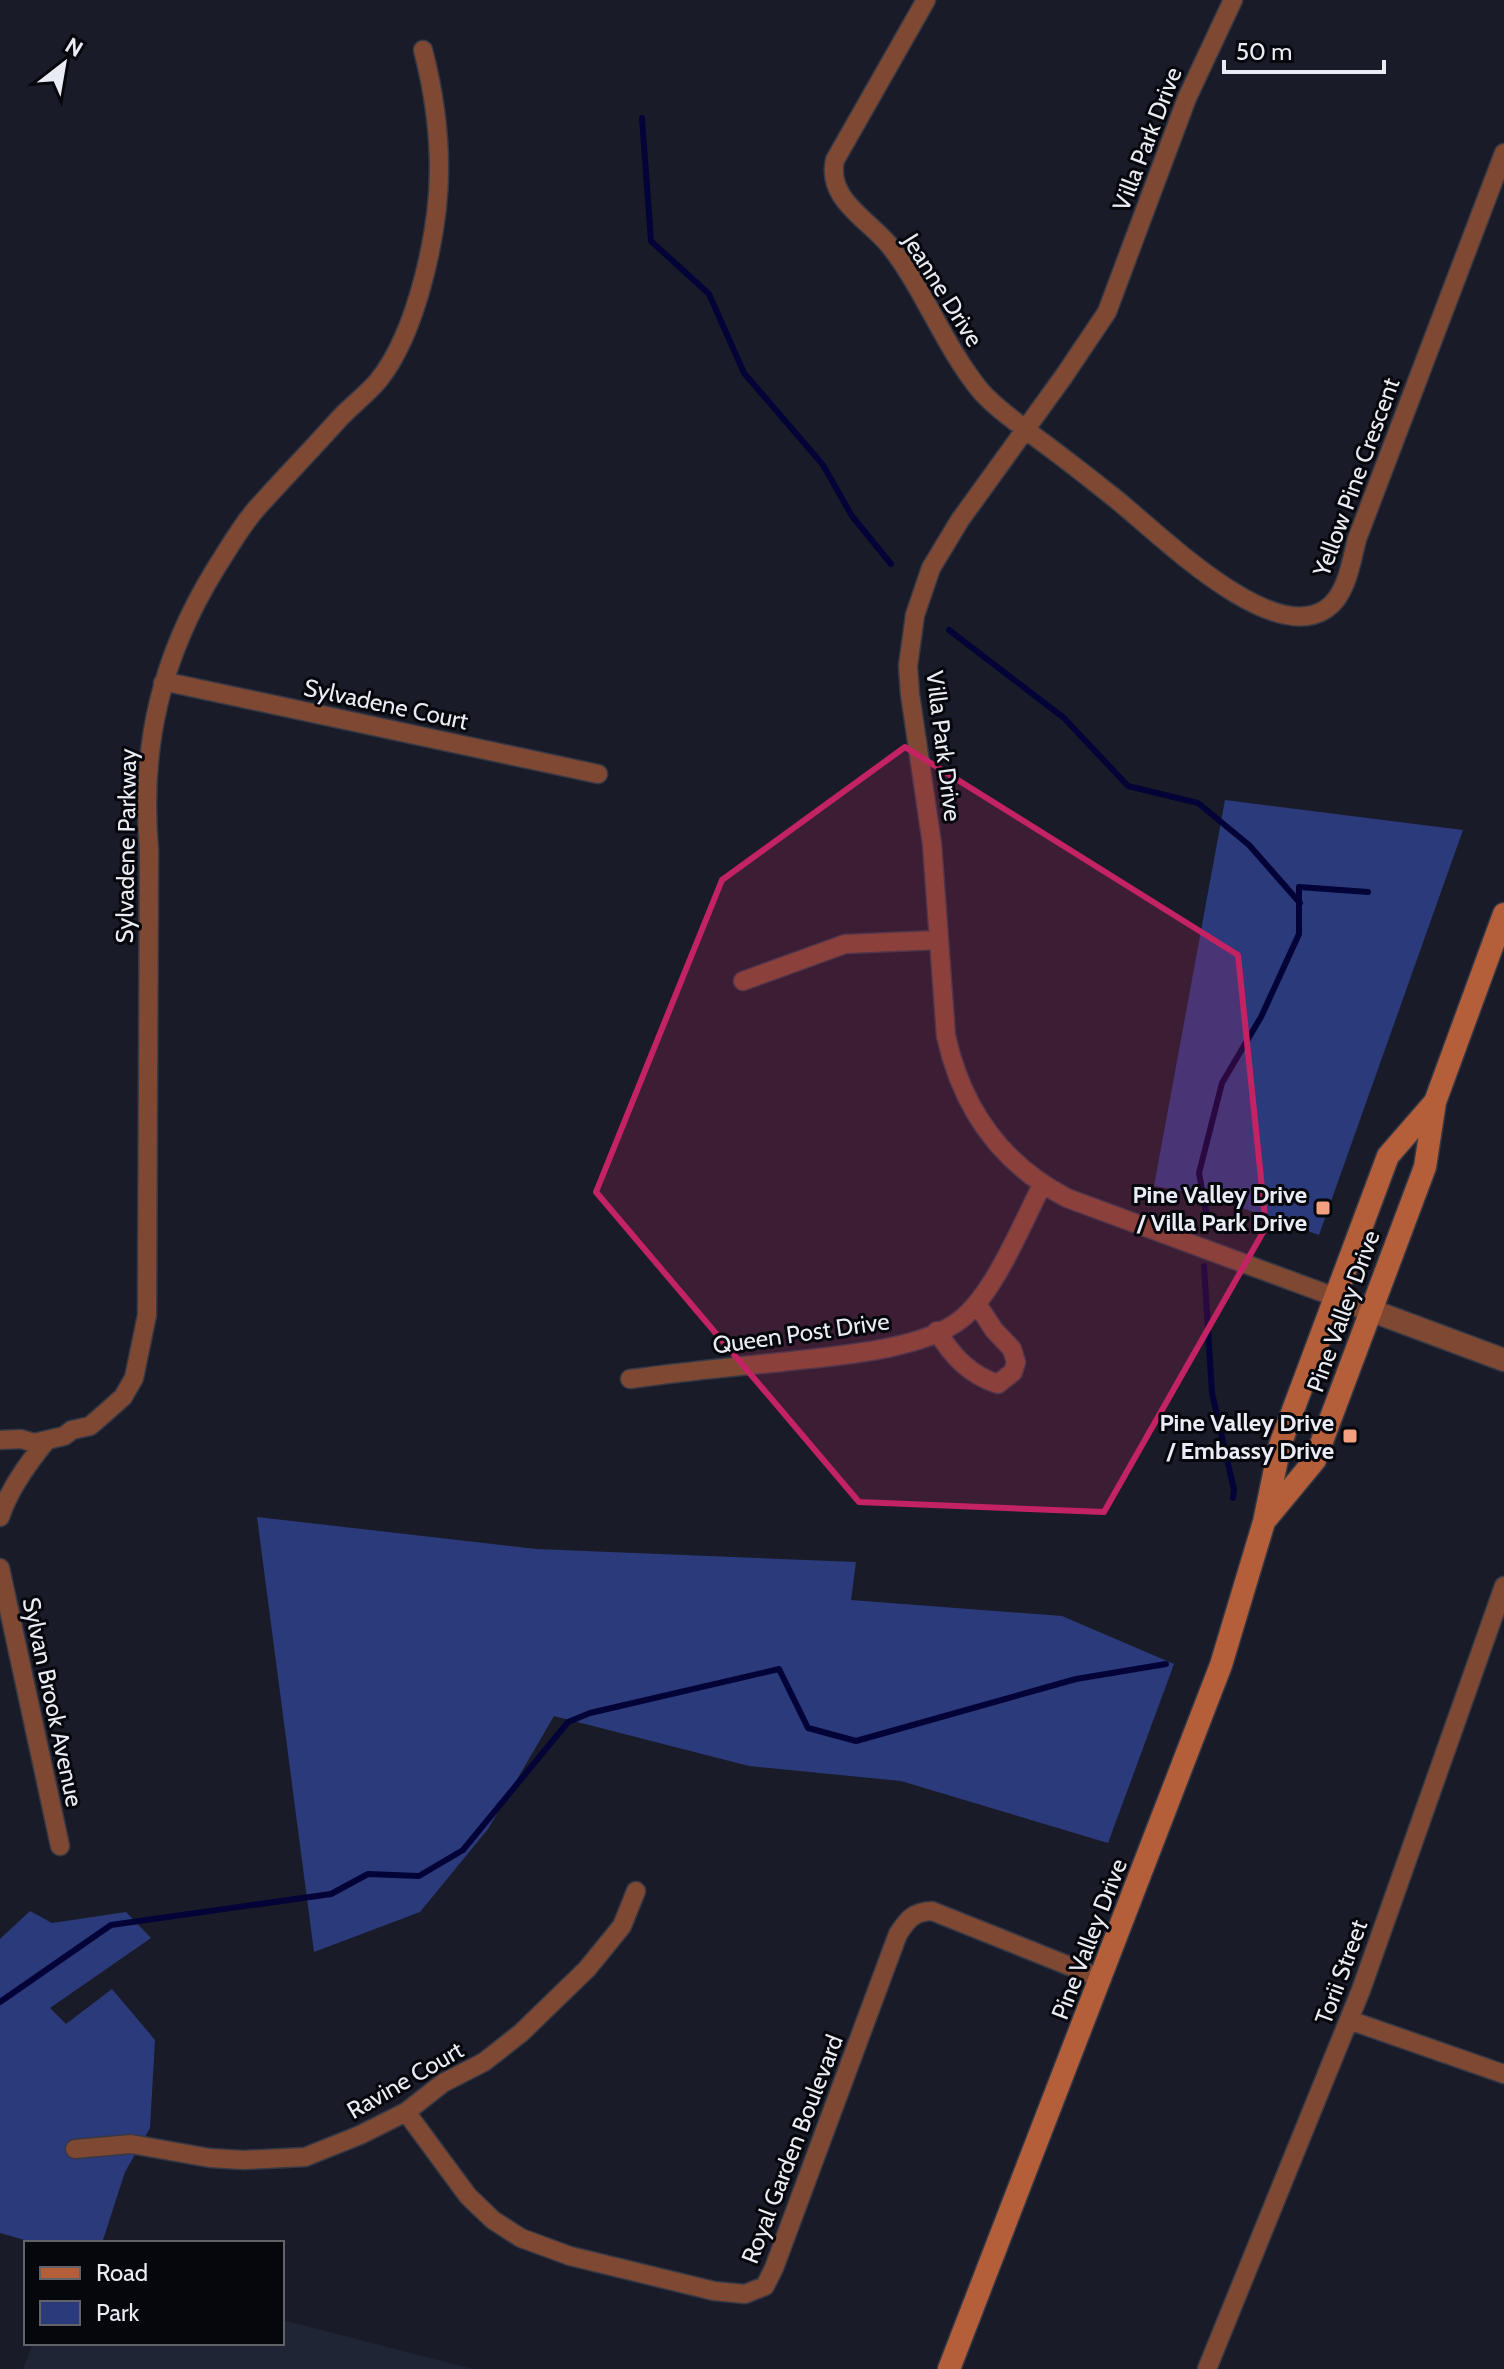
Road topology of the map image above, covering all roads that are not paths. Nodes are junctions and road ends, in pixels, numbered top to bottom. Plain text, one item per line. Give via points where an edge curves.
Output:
1 (926, 0) edge
2 (1233, 0) edge
3 (423, 50) dead end
4 (1504, 153) edge
5 (1026, 429) junction
6 (163, 683) junction
7 (598, 774) dead end
8 (1504, 914) edge
9 (938, 940) junction
10 (743, 981) dead end
11 (1435, 1102) junction
12 (1042, 1185) junction
13 (1335, 1297) junction
14 (977, 1304) junction
15 (1371, 1310) junction
16 (937, 1331) junction
17 (1504, 1360) edge
18 (630, 1379) dead end
19 (0, 1440) edge
20 (47, 1440) junction
21 (0, 1517) edge
22 (1264, 1522) junction
23 (0, 1568) edge
24 (1504, 1586) edge
25 (60, 1846) dead end
26 (636, 1891) dead end
27 (1102, 1979) junction
28 (1349, 2020) junction
29 (1504, 2074) edge
30 (406, 2112) junction
31 (75, 2149) dead end
32 (949, 2369) edge
33 (1207, 2369) edge

1 - 5 street, Jeanne Drive via 835,160 833,181 841,198 890,247 965,372
2 - 5 street, Villa Park Drive via 1187,98 1107,312
3 - 6 street, Sylvadene Parkway via 439,168 433,232 409,326 378,381 234,539 191,612
4 - 5 street, Yellow Pine Crescent via 1340,594 1325,610 1289,617 1230,591
5 - 9 street, Villa Park Drive via 941,549 915,615 908,666 932,844
6 - 7 street, Sylvadene Court
6 - 20 street, Sylvadene Parkway via 146,788 146,1327 134,1378 123,1397 90,1426
8 - 11 main road, Pine Valley Drive
9 - 10 street via 845,944
9 - 12 street, Villa Park Drive via 946,1036 962,1090 1002,1150
11 - 13 main road, Pine Valley Drive via 1388,1156
11 - 15 main road, Pine Valley Drive via 1425,1167
12 - 13 street, Villa Park Drive
12 - 14 street, Queen Post Drive
13 - 15 street
13 - 22 main road, Pine Valley Drive via 1280,1445
14 - 16 street, Queen Post Drive via 958,1322
14 - 16 street via 1016,1362 1013,1372 998,1384 957,1359
15 - 17 street
15 - 22 main road, Pine Valley Drive via 1315,1460
16 - 18 street, Queen Post Drive via 868,1352
19 - 20 street, Sylvadene Parkway
20 - 21 street via 5,1501
22 - 27 main road, Pine Valley Drive via 1221,1665
23 - 25 street, Sylvan Brook Avenue
24 - 28 street, Torii Street
26 - 30 street, Ravine Court via 622,1926 531,2024 484,2062 443,2083
27 - 30 street, Royal Garden Boulevard via 932,1911 909,1918 898,1934 774,2268 765,2286 745,2294 570,2256 521,2238 468,2196
27 - 32 main road, Pine Valley Drive
28 - 29 street
28 - 33 street, Torii Street
30 - 31 street, Ravine Court via 305,2157 210,2158 131,2144

